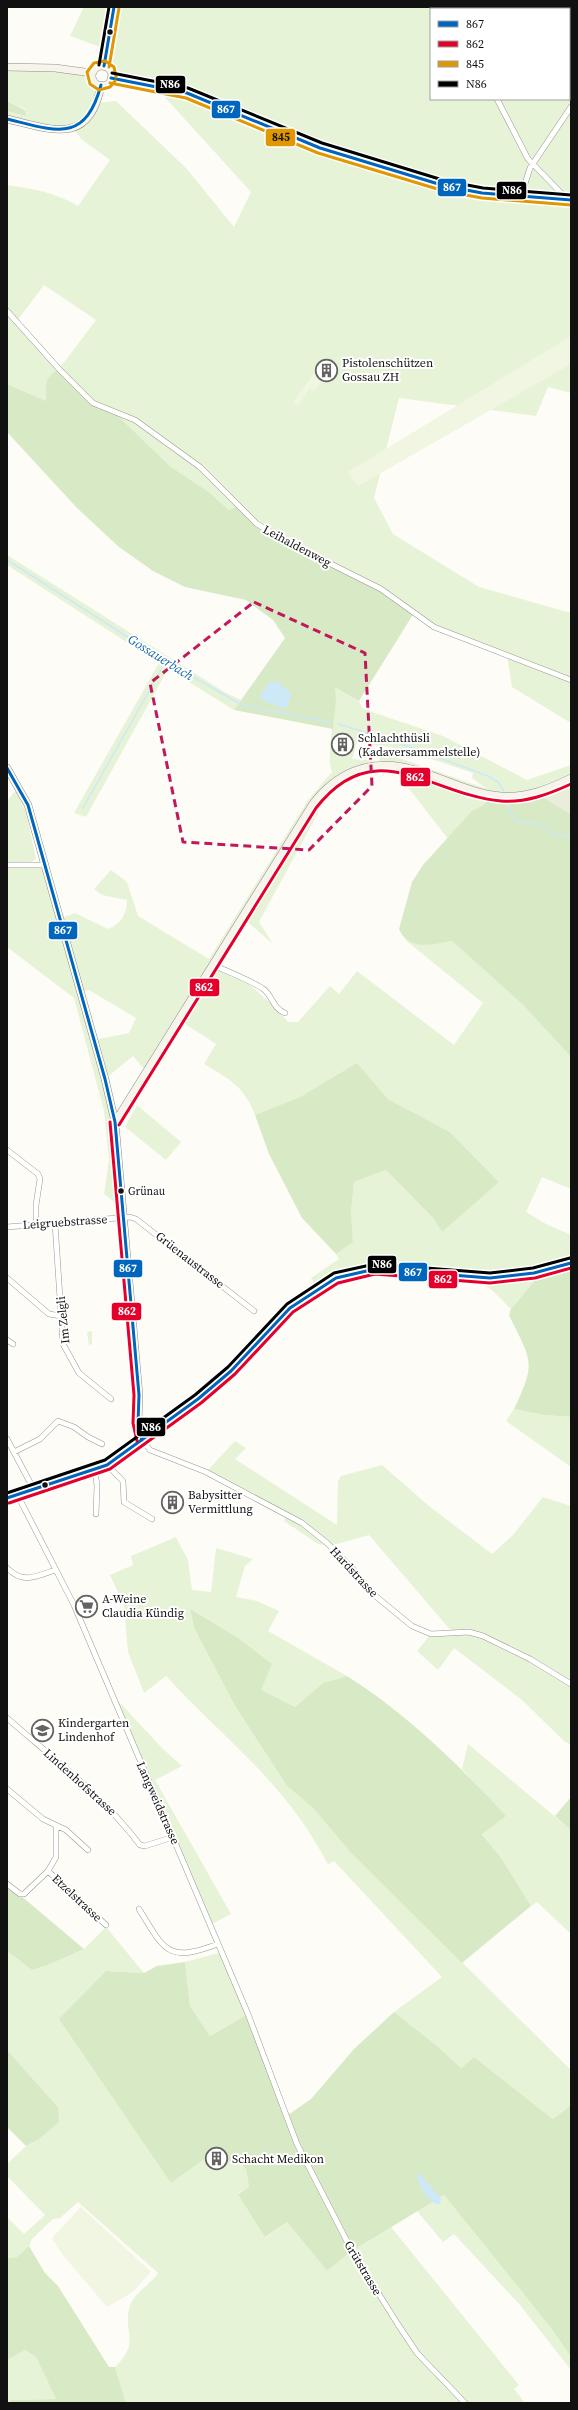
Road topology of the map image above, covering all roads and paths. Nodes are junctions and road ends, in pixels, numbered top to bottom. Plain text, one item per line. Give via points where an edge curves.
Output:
1 (114, 7) edge
2 (104, 66) junction
3 (7, 67) edge
4 (92, 73) junction
5 (111, 78) junction
6 (100, 85) junction
7 (498, 100) edge
8 (571, 107) edge
9 (7, 119) edge
10 (533, 164) junction
11 (520, 196) junction
12 (569, 200) edge
13 (7, 310) edge
14 (571, 680) edge
15 (7, 768) edge
16 (571, 778) edge
17 (44, 864) junction
18 (7, 865) edge
19 (213, 965) junction
20 (285, 1013) dead end
21 (115, 1122) junction
22 (7, 1150) edge
23 (122, 1218) junction
24 (55, 1223) junction
25 (36, 1224) junction
26 (7, 1227) edge
27 (571, 1262) edge
28 (7, 1278) edge
29 (254, 1311) dead end
30 (61, 1316) junction
31 (7, 1340) edge
32 (13, 1344) dead end
33 (111, 1399) dead end
34 (7, 1439) edge
35 (142, 1440) junction
36 (102, 1444) dead end
37 (14, 1452) junction
38 (107, 1465) junction
39 (95, 1470) junction
40 (33, 1488) junction
41 (17, 1494) junction
42 (7, 1498) edge
43 (96, 1514) dead end
44 (152, 1519) dead end
45 (7, 1568) edge
46 (55, 1570) junction
47 (571, 1684) edge
48 (7, 1718) edge
49 (7, 1788) edge
50 (56, 1826) junction
51 (173, 1837) junction
52 (88, 1850) dead end
53 (48, 1871) junction
54 (7, 1884) edge
55 (139, 1909) dead end
56 (106, 1925) dead end
57 (218, 1944) junction
58 (285, 2117) joint
59 (465, 2403) edge

1 - 2 main road
2 - 4 main road via 96,68
2 - 5 main road via 110,70
3 - 4 main road via 55,68
4 - 6 main road via 92,79
5 - 6 main road via 106,84
5 - 11 main road via 187,93 320,148 413,177 463,190
6 - 9 main road via 89,115 73,128 56,130
7 - 10 street
8 - 10 street
10 - 11 street
10 - 12 street
11 - 12 main road
13 - 14 street, Leihaldenweg via 93,403 135,420 200,467 257,524 287,542 381,589 434,626
15 - 17 main road via 28,805
16 - 19 main road via 541,791 515,796 481,792 405,766 372,766 343,776 317,798
17 - 18 street
17 - 21 main road
19 - 20 street via 262,988 274,1006
19 - 21 main road
21 - 23 main road
22 - 25 street via 38,1174 40,1179
23 - 24 street, Leigruebstrasse
23 - 29 street, Grüenaustrasse via 141,1222
23 - 35 main road via 139,1395 138,1423
24 - 25 street, Leigruebstrasse
24 - 30 street, Im Zelgli
25 - 26 street, Leigruebstrasse
27 - 35 main road via 534,1273 490,1278 375,1269 336,1278 317,1288 290,1308 230,1371
28 - 30 street via 49,1314
30 - 33 street, Im Zelgli via 63,1344 74,1366
31 - 32 street
34 - 37 street
35 - 38 main road
35 - 47 street, Hardstrasse via 150,1450 206,1472 302,1523 352,1567 373,1594 412,1626 431,1634 469,1632 483,1636 530,1659
36 - 37 street via 74,1426 58,1421 40,1438
37 - 40 street
38 - 39 main road
38 - 44 street via 123,1481 124,1502
39 - 40 main road
39 - 43 street
40 - 41 main road
41 - 42 main road
41 - 46 street, Langweidstrasse
45 - 46 street via 21,1579 29,1580
46 - 51 street, Langweidstrasse via 74,1605
48 - 51 street, Lindenhofstrasse via 98,1796 140,1845 145,1846
49 - 50 street via 43,1819
50 - 52 street via 66,1830
50 - 53 street via 56,1858
51 - 57 street, Langweidstrasse
53 - 54 street via 24,1894 20,1894
53 - 56 street, Etzelstrasse
55 - 57 street via 160,1943 172,1953 193,1953
57 - 58 street, Langweidstrasse via 263,2052
58 - 59 street, Grütstrasse via 352,2251 417,2353

